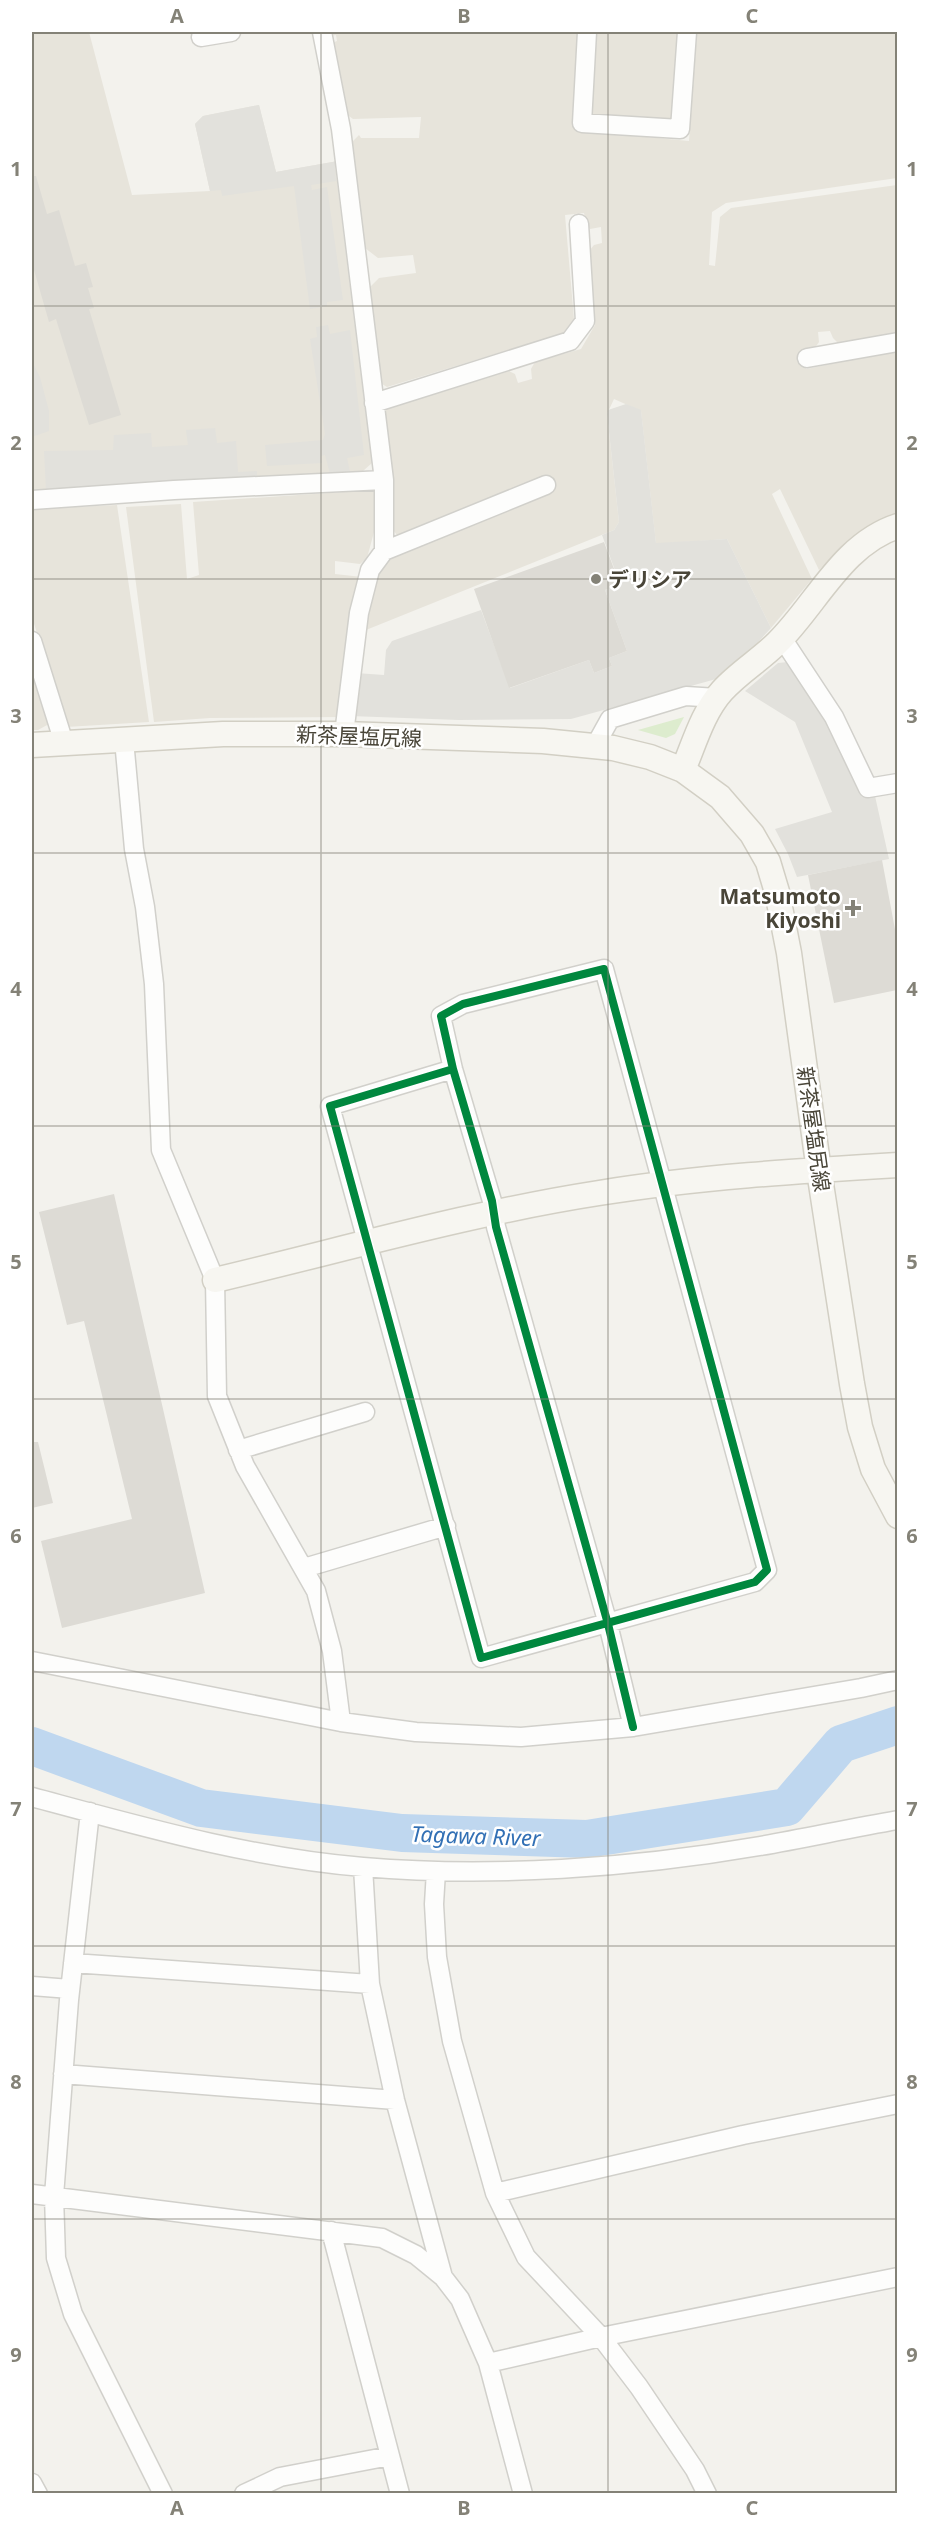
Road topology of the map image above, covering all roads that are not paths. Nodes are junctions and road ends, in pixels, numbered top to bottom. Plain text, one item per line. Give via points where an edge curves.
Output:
1 (322, 32) edge
2 (588, 32) edge
3 (687, 32) edge
4 (579, 224) dead end
5 (897, 342) edge
6 (807, 358) dead end
7 (374, 403) junction
8 (384, 480) junction
9 (546, 486) dead end
10 (32, 500) edge
11 (897, 526) edge
12 (384, 551) junction
13 (782, 638) junction
14 (32, 641) edge
15 (717, 698) junction
16 (344, 734) junction
17 (124, 740) junction
18 (64, 742) junction
19 (32, 745) edge
20 (595, 746) junction
21 (683, 770) junction
22 (897, 783) edge
23 (453, 1069) junction
24 (897, 1165) edge
25 (819, 1171) junction
26 (662, 1185) junction
27 (494, 1213) junction
28 (369, 1243) junction
29 (214, 1280) junction
30 (365, 1412) dead end
31 (238, 1449) junction
32 (897, 1516) edge
33 (446, 1526) junction
34 (304, 1568) junction
35 (608, 1624) junction
36 (32, 1661) edge
37 (897, 1680) edge
38 (341, 1722) junction
39 (633, 1727) junction
40 (32, 1797) edge
41 (90, 1812) junction
42 (897, 1820) edge
43 (363, 1868) junction
44 (436, 1870) junction
45 (73, 1963) junction
46 (370, 1984) junction
47 (32, 1986) edge
48 (70, 1989) junction
49 (63, 2074) junction
50 (395, 2100) junction
51 (897, 2104) edge
52 (495, 2193) junction
53 (32, 2194) edge
54 (54, 2196) junction
55 (331, 2231) junction
56 (443, 2277) junction
57 (897, 2277) edge
58 (601, 2337) junction
59 (488, 2363) junction
60 (390, 2456) junction
61 (32, 2483) edge
62 (38, 2493) edge
63 (163, 2493) edge
64 (244, 2493) edge
65 (400, 2493) edge
66 (524, 2493) edge
67 (707, 2493) edge

1 - 7 street via 342,129
2 - 3 street via 582,123 680,129
4 - 7 street via 585,321 570,341
5 - 6 street
7 - 8 street
8 - 10 street
8 - 12 street
9 - 12 street
11 - 13 main road via 882,531 845,561
12 - 16 street via 370,570 359,613
13 - 15 main road
13 - 22 street via 834,717 868,788
14 - 18 street
15 - 20 street via 686,696 610,719
15 - 21 main road
16 - 17 main road, 新茶屋塩尻線 via 223,734
16 - 20 main road, 新茶屋塩尻線
17 - 18 main road, 新茶屋塩尻線
17 - 29 street via 134,849 154,984 161,1150
18 - 19 main road, 新茶屋塩尻線
20 - 21 main road, 新茶屋塩尻線 via 650,757
21 - 25 main road, 新茶屋塩尻線 via 720,796 752,834 768,862 789,953
23 - 26 street via 441,1016 463,1004 604,969
23 - 27 street
23 - 28 street via 330,1106
24 - 25 main road
25 - 26 main road
25 - 32 main road, 新茶屋塩尻線 via 861,1427 873,1469
26 - 27 main road
26 - 35 street via 767,1570 755,1582
27 - 28 main road
27 - 35 street
28 - 29 main road
28 - 33 street
29 - 31 street via 217,1396
30 - 31 street
31 - 34 street
33 - 34 street
33 - 35 street via 481,1658
34 - 38 street via 316,1591 332,1651
35 - 39 street
36 - 38 street
37 - 39 street
38 - 39 street via 416,1732 521,1737
40 - 41 street
41 - 43 street via 269,1856
41 - 45 street
42 - 44 street via 678,1857 579,1867
43 - 44 street
43 - 46 street
44 - 52 street via 438,1958 450,2030
45 - 46 street
45 - 48 street
46 - 50 street
47 - 48 street
48 - 49 street
49 - 50 street
49 - 54 street
50 - 56 street
51 - 52 street
52 - 58 street via 526,2256
53 - 54 street
54 - 55 street
54 - 63 street via 56,2258 73,2314
55 - 56 street via 382,2238 416,2255
55 - 60 street
56 - 59 street via 460,2299
57 - 58 street
58 - 59 street
58 - 67 street via 639,2387
59 - 66 street
60 - 64 street via 280,2477
60 - 65 street
61 - 62 street

